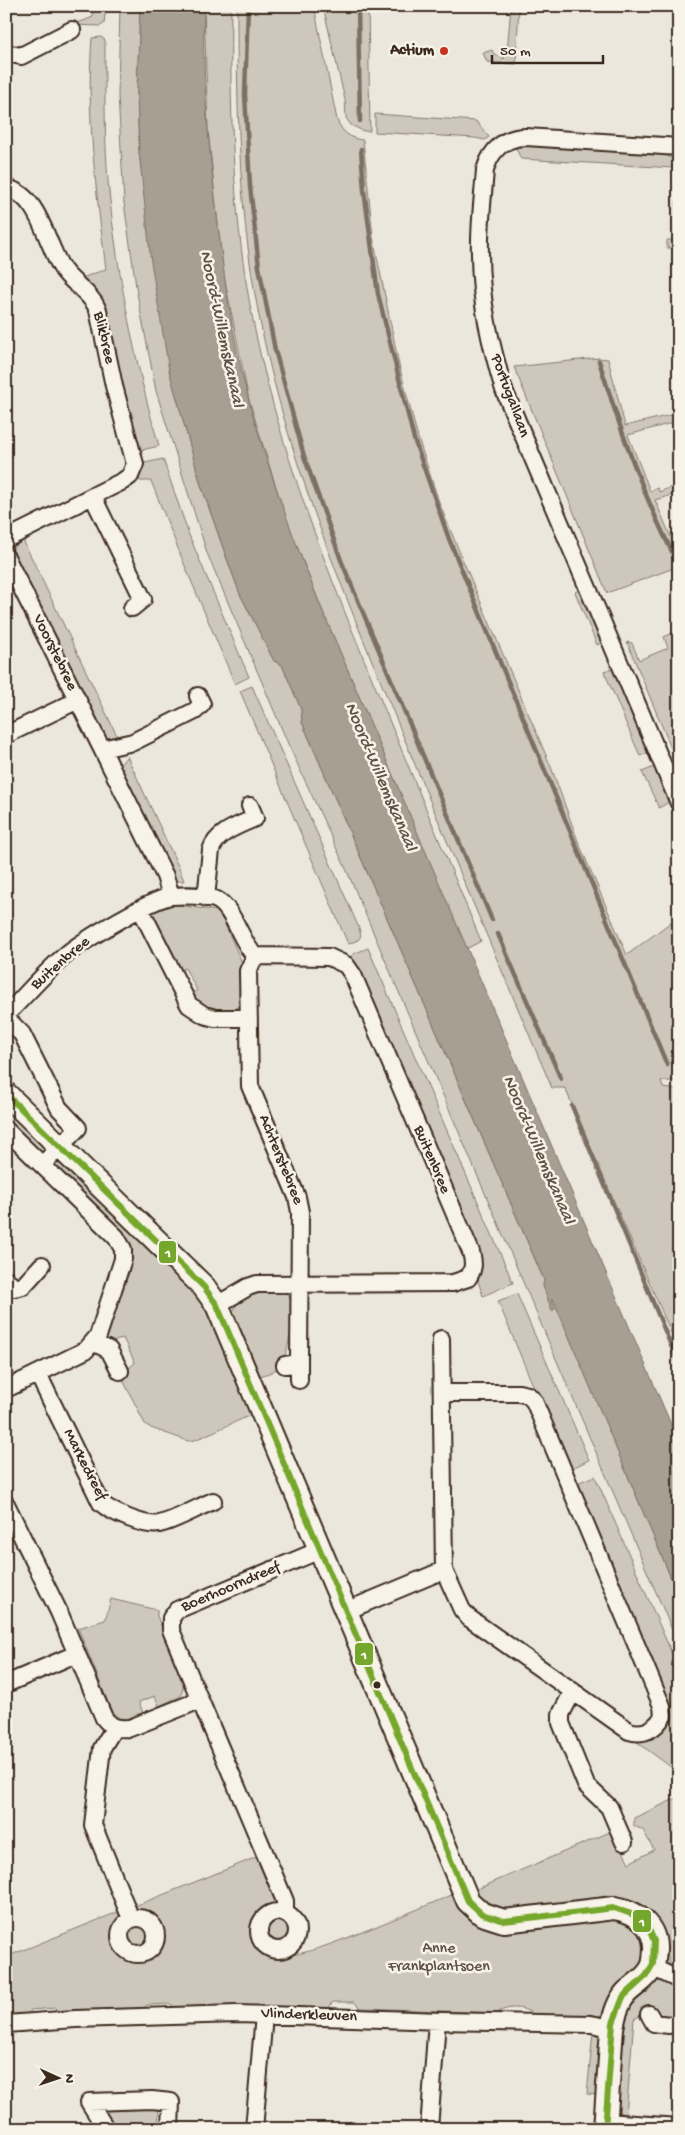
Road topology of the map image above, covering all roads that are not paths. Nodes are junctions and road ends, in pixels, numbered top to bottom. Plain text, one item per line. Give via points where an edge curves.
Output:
1 (72, 30) dead end
2 (6, 52) edge
3 (679, 147) edge
4 (6, 188) edge
5 (93, 497) junction
6 (6, 539) edge
7 (6, 557) edge
8 (132, 608) dead end
9 (198, 696) dead end
10 (78, 700) junction
11 (6, 735) edge
12 (102, 749) junction
13 (679, 803) edge
14 (250, 806) dead end
15 (171, 896) junction
16 (206, 898) junction
17 (141, 910) junction
18 (255, 956) junction
19 (6, 1017) edge
20 (249, 1018) junction
21 (6, 1094) edge
22 (6, 1130) edge
23 (60, 1147) junction
24 (42, 1165) junction
25 (42, 1265) dead end
26 (6, 1279) edge
27 (299, 1284) junction
28 (217, 1305) junction
29 (441, 1339) dead end
30 (93, 1342) junction
31 (120, 1371) dead end
32 (38, 1374) junction
33 (299, 1380) dead end
34 (6, 1389) edge
35 (442, 1394) junction
36 (213, 1501) dead end
37 (6, 1504) edge
38 (320, 1550) junction
39 (444, 1570) junction
40 (346, 1610) junction
41 (76, 1654) junction
42 (6, 1684) edge
43 (573, 1691) junction
44 (200, 1700) junction
45 (114, 1728) junction
46 (625, 1833) dead end
47 (284, 1913) dead end
48 (131, 1919) dead end
49 (652, 1967) junction
50 (679, 1980) edge
51 (649, 2014) dead end
52 (264, 2015) junction
53 (437, 2021) junction
54 (679, 2023) edge
55 (6, 2024) edge
56 (612, 2028) junction
57 (605, 2126) edge
58 (679, 2127) edge
59 (106, 2129) edge
60 (170, 2129) edge
61 (254, 2129) edge
62 (429, 2129) edge

1 - 2 street via 21,56
3 - 13 street, Portugallaan via 526,137 508,140 494,151 486,170 480,254 484,306 504,390
4 - 5 street, Blikbree via 20,193 30,204 62,268 94,301 98,310 135,464 123,482
5 - 6 street, Blikbree
5 - 8 street via 143,600
7 - 10 street, Voorstebree
9 - 12 street via 202,704 195,711 133,742
10 - 11 street
10 - 12 street, Voorstebree
12 - 15 street, Voorstebree via 166,876
14 - 16 street via 255,818 218,837 213,843
15 - 16 street, Buitenbree
15 - 17 street, Buitenbree
16 - 18 street, Buitenbree via 223,905 245,946
17 - 19 street, Buitenbree via 90,937 67,954
17 - 20 street via 189,1005 215,1018
18 - 20 street, Achterstebree via 248,972
18 - 27 street, Buitenbree via 329,957 346,965 474,1262 468,1278 453,1283
19 - 23 street via 22,1034 59,1108 78,1128
20 - 27 street, Achterstebree via 250,1086 299,1204
21 - 23 street
22 - 24 street
23 - 24 street
23 - 28 street via 204,1287
24 - 30 street via 116,1237 123,1249 118,1276 98,1336
25 - 26 street via 23,1286 14,1288
27 - 28 street, Buitenbree via 257,1284
27 - 33 street, Achterstebree via 292,1364
28 - 38 street
29 - 35 street
30 - 31 street via 110,1350
30 - 32 street via 86,1350
32 - 34 street
32 - 36 street, Markedreef via 101,1503 108,1510 158,1524
35 - 39 street
35 - 43 street via 519,1393 534,1401 662,1706 663,1716 656,1726 636,1733
37 - 41 street
38 - 40 street
38 - 44 street, Boerhoorndreef via 177,1610 171,1618 171,1630
39 - 40 street
39 - 43 street via 462,1610 469,1618
40 - 49 street via 462,1891 474,1908 504,1921 614,1908 631,1911 643,1920 653,1937
41 - 42 street
41 - 45 street via 104,1718
43 - 46 street via 561,1714 561,1723 586,1785 608,1807
44 - 45 street via 130,1728
44 - 47 street, Boerhoorndreef via 285,1901
45 - 48 street via 102,1748 93,1825
49 - 50 street
49 - 56 street via 644,1979 626,1993
51 - 54 street via 654,2023
52 - 53 street, Vlinderkleuven
52 - 55 street, Vlinderkleuven
52 - 61 street
53 - 56 street, Vlinderkleuven via 591,2024
53 - 62 street
56 - 57 street
57 - 58 street
59 - 60 street via 89,2102 171,2102

